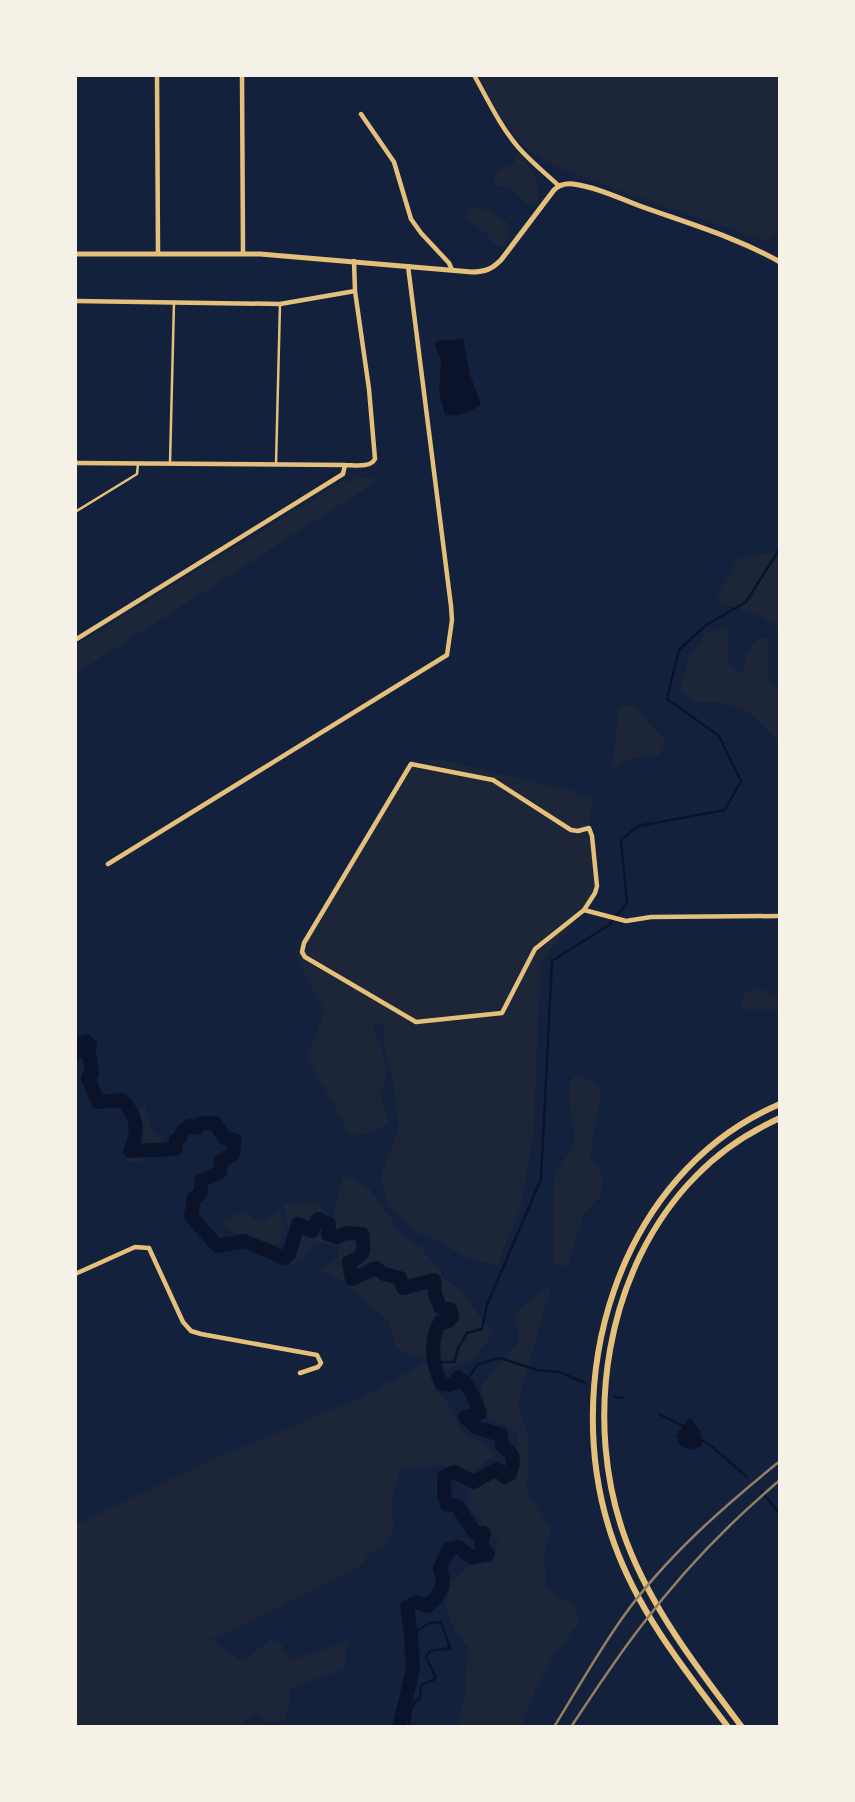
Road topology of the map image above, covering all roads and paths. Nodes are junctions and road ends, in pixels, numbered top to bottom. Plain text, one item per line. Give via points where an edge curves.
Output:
1 (157, 75) edge
2 (242, 75) edge
3 (474, 75) edge
4 (361, 114) dead end
5 (559, 186) junction
6 (158, 253) junction
7 (243, 253) junction
8 (75, 254) edge
9 (354, 261) junction
10 (780, 262) edge
11 (408, 266) junction
12 (452, 270) junction
13 (355, 291) junction
14 (75, 301) edge
15 (174, 302) junction
16 (279, 304) junction
17 (75, 463) edge
18 (138, 464) junction
19 (170, 464) junction
20 (276, 464) junction
21 (345, 465) junction
22 (75, 512) edge
23 (75, 640) edge
24 (108, 864) dead end
25 (584, 910) junction
26 (780, 916) edge
27 (780, 1104) edge
28 (780, 1118) edge
29 (75, 1274) edge
30 (300, 1373) dead end
31 (729, 1727) edge
32 (742, 1727) edge

1 - 6 street
2 - 7 street
3 - 5 street via 511,138
4 - 12 street via 394,162 411,219
5 - 10 street via 575,184 613,197 732,239
5 - 12 street via 496,265 483,272
6 - 7 street
6 - 8 street
7 - 9 street
9 - 11 street
9 - 13 street
11 - 12 street
11 - 24 street via 451,606 447,655
13 - 16 street
13 - 21 street via 375,459 370,465
14 - 15 street
15 - 16 street
15 - 19 lane
16 - 20 lane
17 - 18 street
18 - 19 street
18 - 22 lane via 137,474
19 - 20 street
20 - 21 street
21 - 23 street via 343,474
25 - 25 street via 597,886 589,828 571,830 493,780 411,764 302,953 416,1021 502,1013 535,949
25 - 26 street via 626,921
27 - 31 main road via 733,1130 686,1170 662,1199 628,1254 607,1312 596,1366 593,1430 608,1526 652,1623
28 - 32 main road via 715,1158 662,1219 621,1306 609,1358 605,1421 609,1473 622,1528 641,1577 675,1635
29 - 30 street via 135,1247 149,1248 178,1314 191,1331 317,1355 318,1367

